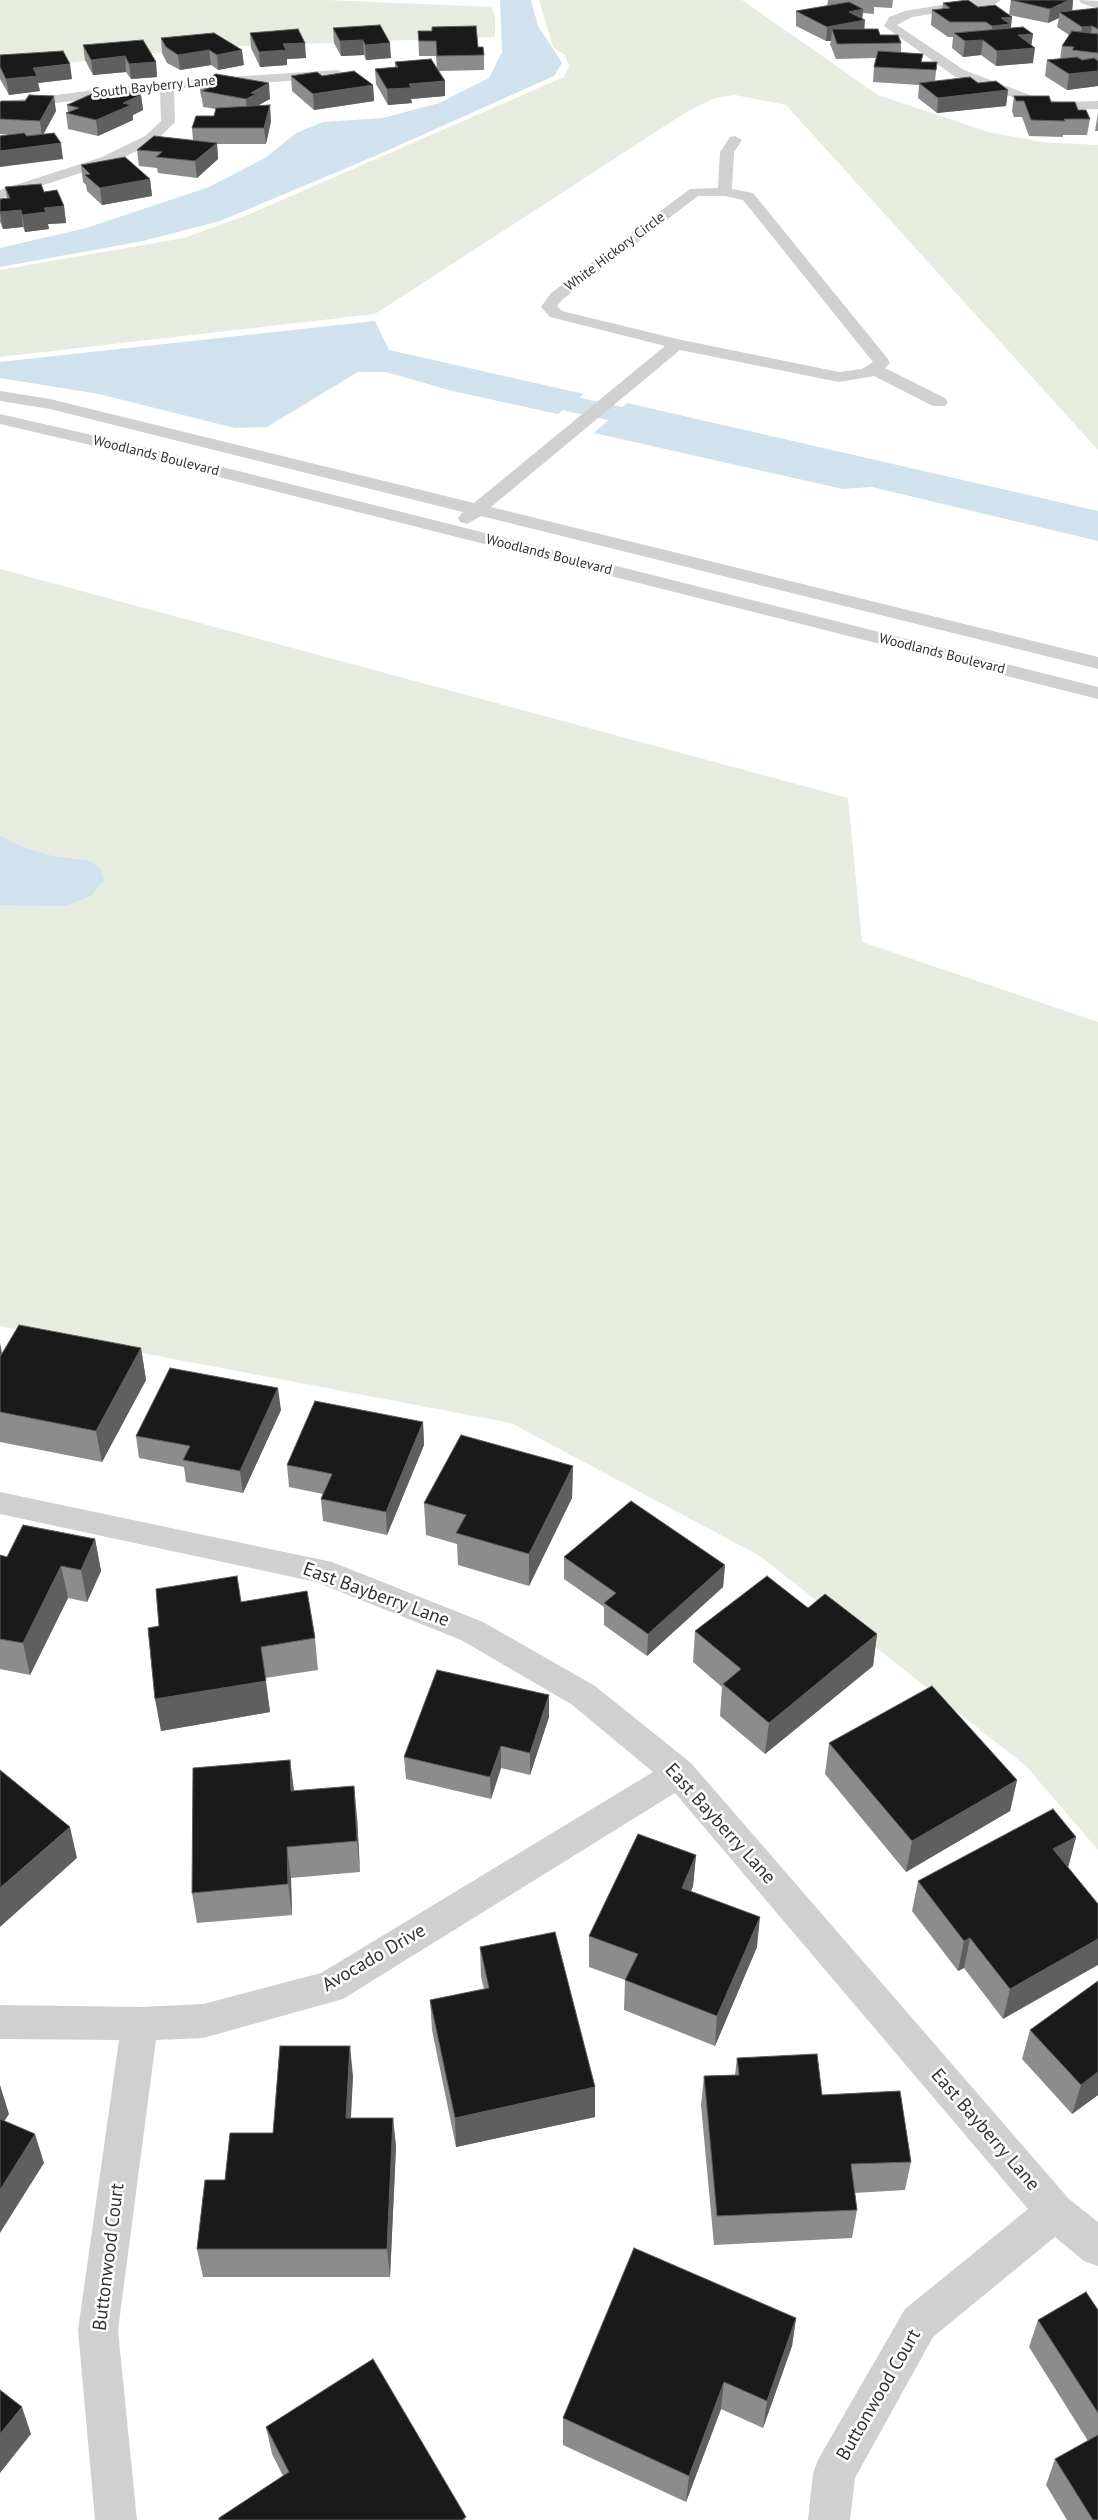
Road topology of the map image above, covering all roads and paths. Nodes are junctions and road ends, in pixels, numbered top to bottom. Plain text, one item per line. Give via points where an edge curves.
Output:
1 (995, 0) edge
2 (1086, 0) edge
3 (1098, 5) edge
4 (338, 74) edge
5 (167, 85) junction
6 (1098, 105) edge
7 (0, 106) edge
8 (735, 140) dead end
9 (725, 192) junction
10 (0, 195) edge
11 (677, 344) junction
12 (874, 368) junction
13 (0, 396) edge
14 (939, 402) dead end
15 (0, 419) edge
16 (476, 509) junction
17 (453, 531) junction
18 (1098, 663) edge
19 (1098, 693) edge
20 (0, 1503) edge
21 (679, 1774) junction
22 (0, 2022) edge
23 (140, 2024) junction
24 (1056, 2212) junction
25 (1098, 2247) edge
26 (116, 2520) edge
27 (829, 2520) edge

1 - 6 street via 909,14 893,20 890,26 959,72 1031,100 1060,106
2 - 3 street
4 - 5 street, South Bayberry Lane
5 - 7 street, South Bayberry Lane
5 - 10 street via 168,122 150,139 107,160
8 - 9 street via 727,152
9 - 11 street, White Hickory Circle via 695,192 557,296 550,307 556,314
9 - 12 street, White Hickory Circle via 748,196 882,363
11 - 12 street, White Hickory Circle via 839,378 866,374
11 - 16 street
12 - 14 street
13 - 16 street, Woodlands Boulevard via 50,404
15 - 17 street, Woodlands Boulevard
16 - 17 street
16 - 18 street, Woodlands Boulevard
17 - 19 street, Woodlands Boulevard
20 - 21 street, East Bayberry Lane via 321,1571 472,1631 583,1695
21 - 23 street, Avocado Drive via 330,1987 203,2021
21 - 24 street, East Bayberry Lane
22 - 23 street, Avocado Drive
23 - 26 street, Buttonwood Court via 98,2330
24 - 25 street, East Bayberry Lane
24 - 27 street, Buttonwood Court via 919,2323 834,2473

